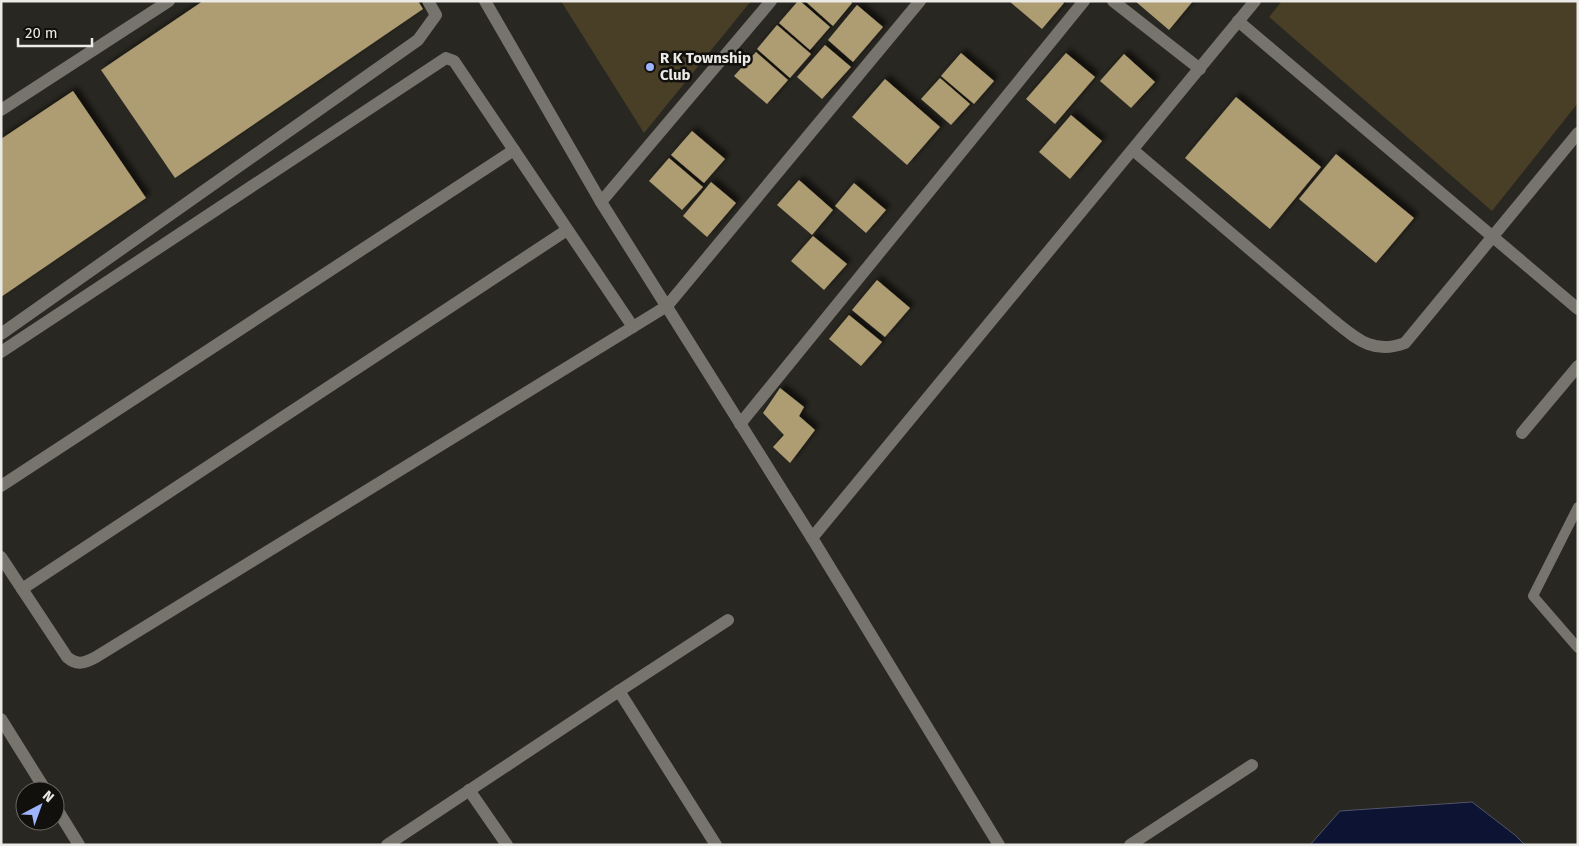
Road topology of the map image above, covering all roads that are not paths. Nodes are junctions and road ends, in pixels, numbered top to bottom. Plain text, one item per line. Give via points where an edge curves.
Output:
1 (169, 1) edge
2 (428, 1) edge
3 (485, 1) edge
4 (770, 1) edge
5 (920, 1) edge
6 (1084, 1) edge
7 (1113, 1) edge
8 (1255, 1) edge
9 (1238, 21) junction
10 (1200, 69) junction
11 (1, 110) edge
12 (1578, 133) edge
13 (514, 150) junction
14 (1133, 150) junction
15 (601, 202) junction
16 (568, 230) junction
17 (1492, 237) junction
18 (667, 306) junction
19 (1578, 309) edge
20 (633, 327) junction
21 (1, 334) edge
22 (1, 352) edge
23 (1578, 366) edge
24 (740, 424) junction
25 (1522, 433) dead end
26 (1, 486) edge
27 (1578, 508) edge
28 (812, 538) junction
29 (1, 557) edge
30 (22, 589) junction
31 (728, 620) dead end
32 (1578, 648) edge
33 (619, 691) junction
34 (1, 719) edge
35 (1252, 765) dead end
36 (40, 781) edge
37 (469, 790) junction
38 (65, 824) edge
39 (76, 844) edge
40 (387, 845) edge
41 (507, 845) edge
42 (716, 845) edge
43 (999, 845) edge
44 (1130, 845) edge

1 - 11 street
2 - 21 street via 436,15 418,40
3 - 15 street
4 - 15 street
5 - 18 street
6 - 24 street
7 - 10 street
8 - 9 street
9 - 10 street
9 - 17 street
10 - 14 street
12 - 17 street
13 - 16 street
13 - 22 street via 454,61 446,58
13 - 26 street
14 - 17 street via 1364,344 1392,348 1405,343
14 - 28 street
15 - 18 street
16 - 20 street
16 - 30 street
17 - 19 street
18 - 20 street
18 - 24 street
20 - 30 street via 86,663 67,657
23 - 25 street
24 - 28 street
27 - 32 lane via 1533,596
28 - 43 street
29 - 30 street
31 - 33 street
33 - 37 street
33 - 42 street
34 - 36 street
35 - 44 street
37 - 40 street
37 - 41 street
38 - 39 street

